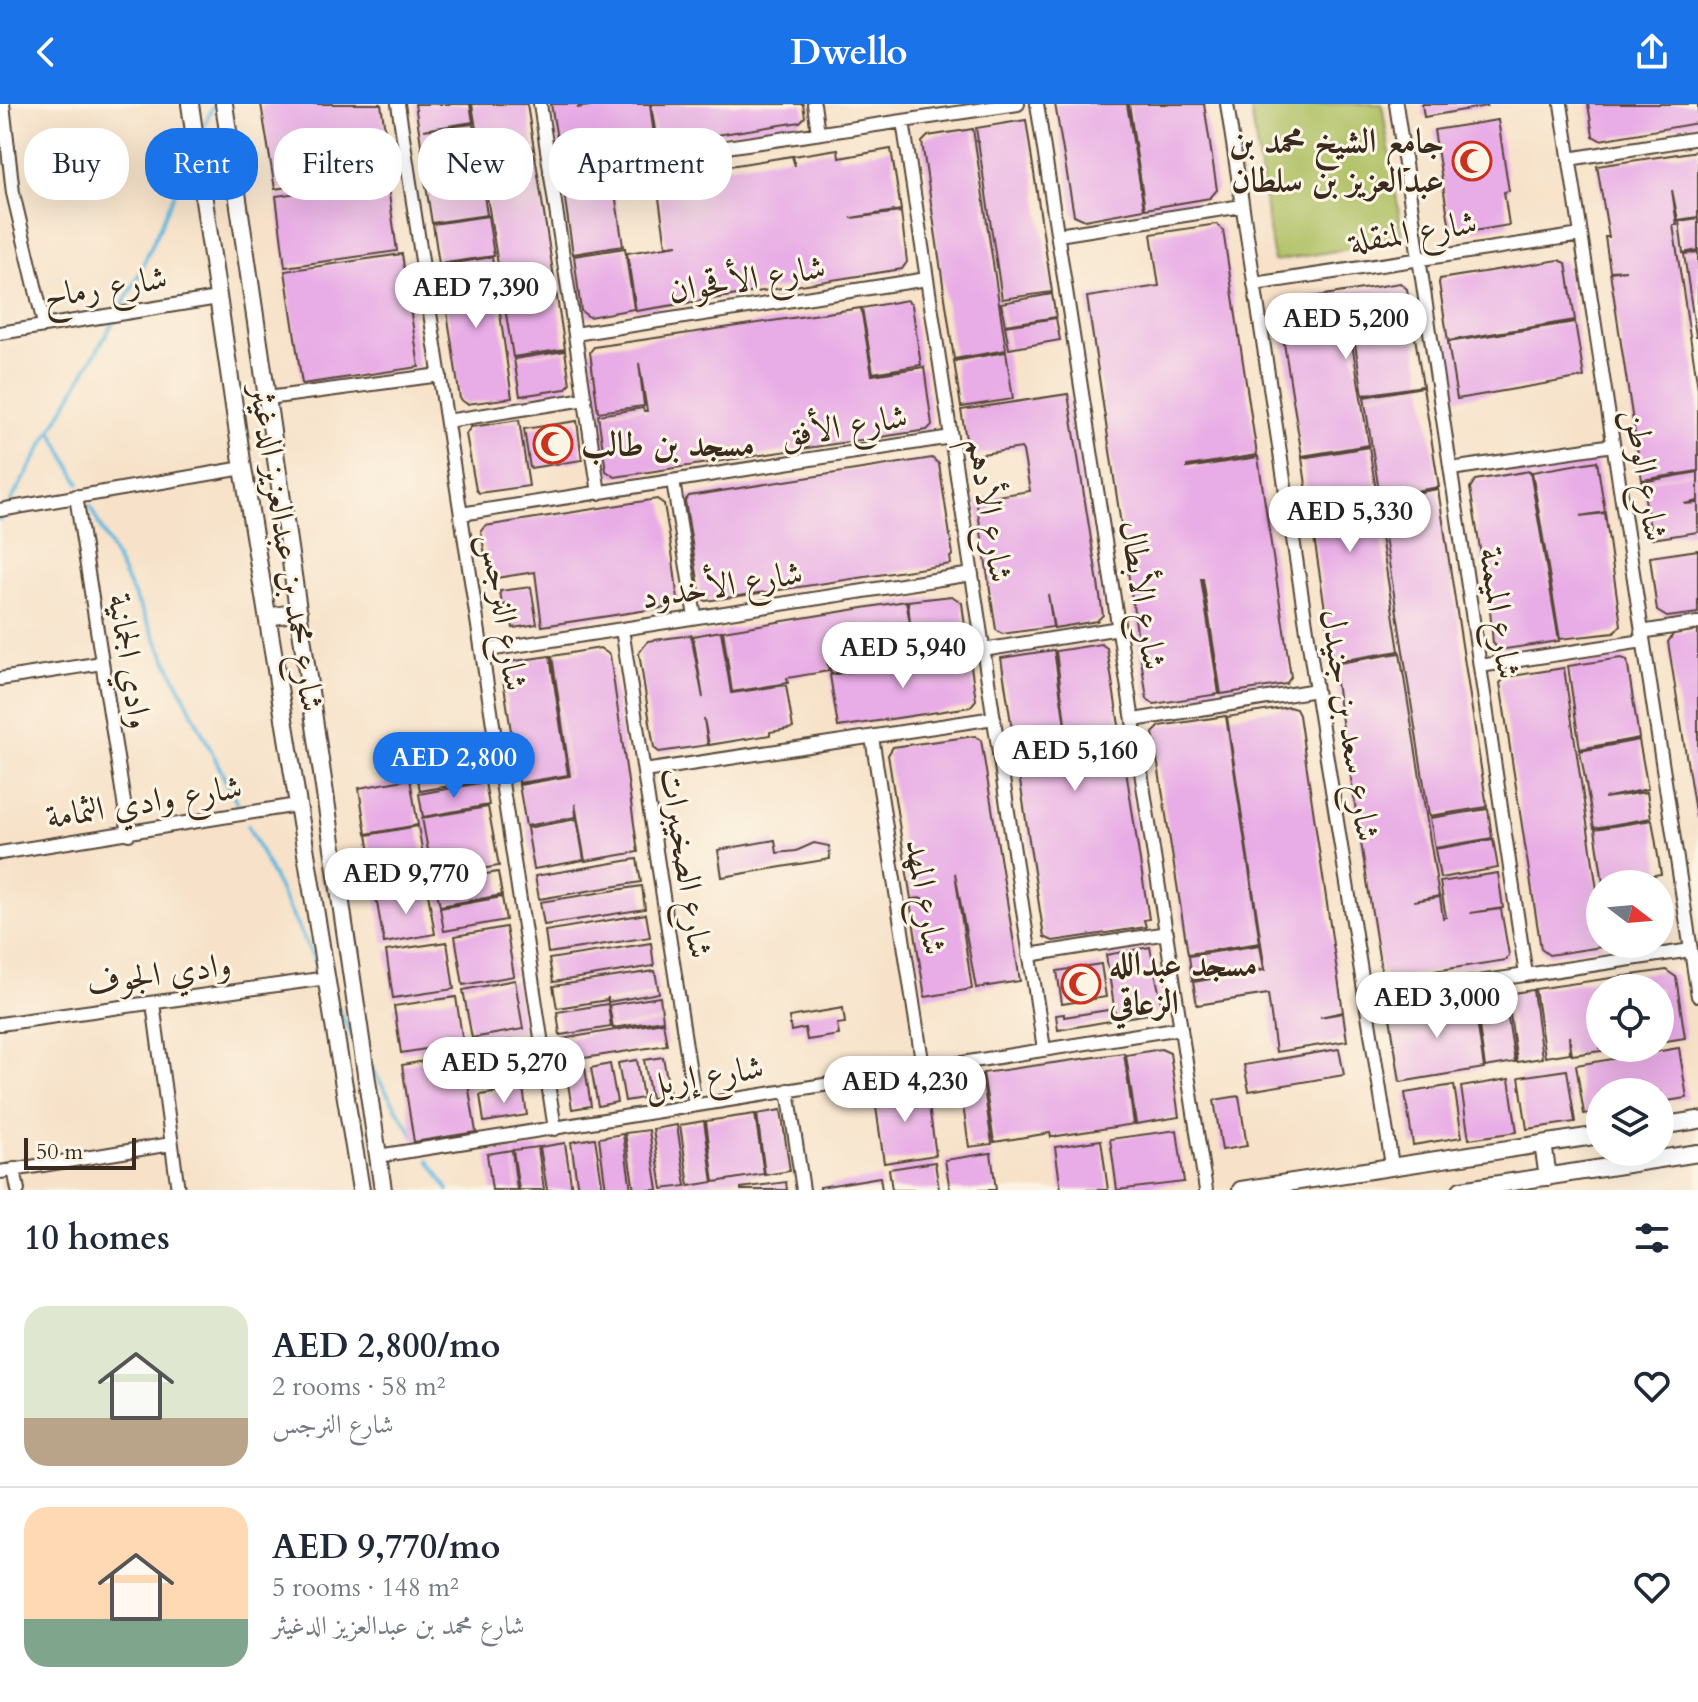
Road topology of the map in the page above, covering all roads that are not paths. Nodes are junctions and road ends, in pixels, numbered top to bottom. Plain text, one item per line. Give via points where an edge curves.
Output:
1 (3, 104) edge
2 (190, 104) edge
3 (224, 104) edge
4 (398, 104) edge
5 (540, 104) edge
6 (814, 104) edge
7 (1018, 104) edge
8 (1037, 104) edge
9 (1227, 104) edge
10 (1396, 104) edge
11 (1561, 104) edge
12 (903, 121) junction
13 (818, 133) junction
14 (1698, 138) edge
15 (732, 146) edge
16 (1569, 159) junction
17 (549, 166) edge
18 (7, 194) edge
19 (554, 200) edge
20 (1242, 206) junction
21 (1058, 235) junction
22 (1581, 235) junction
23 (1419, 259) junction
24 (927, 279) junction
25 (1254, 284) junction
26 (218, 298) junction
27 (44, 324) junction
28 (0, 333) edge
29 (575, 334) junction
30 (440, 375) junction
31 (268, 398) junction
32 (585, 399) junction
33 (447, 421) junction
34 (951, 437) junction
35 (1613, 445) junction
36 (243, 468) junction
37 (1451, 469) junction
38 (673, 481) junction
39 (599, 493) junction
40 (76, 496) junction
41 (0, 510) edge
42 (461, 514) junction
43 (972, 574) junction
44 (299, 612) junction
45 (268, 617) junction
46 (695, 617) junction
47 (1698, 623) edge
48 (1119, 628) junction
49 (622, 629) junction
50 (1642, 637) junction
51 (983, 650) junction
52 (482, 651) junction
53 (102, 663) junction
54 (1480, 666) junction
55 (0, 679) edge
56 (1316, 690) junction
57 (994, 718) junction
58 (1134, 720) junction
59 (872, 737) junction
60 (644, 771) junction
61 (297, 805) junction
62 (129, 834) junction
63 (0, 853) edge
64 (1167, 933) junction
65 (1691, 950) junction
66 (1029, 955) junction
67 (1526, 975) junction
68 (327, 978) junction
69 (1698, 996) edge
70 (1366, 999) junction
71 (153, 1003) junction
72 (0, 1024) edge
73 (1181, 1028) junction
74 (1044, 1049) junction
75 (923, 1067) junction
76 (788, 1090) junction
77 (695, 1105) junction
78 (1698, 1120) edge
79 (1674, 1124) edge
80 (555, 1129) junction
81 (1586, 1137) edge
82 (171, 1144) junction
83 (1543, 1144) junction
84 (1698, 1153) edge
85 (378, 1156) junction
86 (1392, 1165) junction
87 (14, 1169) junction
88 (0, 1172) edge
89 (1548, 1177) junction
90 (18, 1190) edge
91 (178, 1190) edge
92 (361, 1190) edge
93 (383, 1190) edge
94 (803, 1190) edge
95 (1206, 1190) edge
96 (1241, 1190) edge
97 (1461, 1190) edge

1 - 18 street
2 - 26 street, شارع محمد بن عبدالعزيز الدغيثر
3 - 31 street, شارع محمد بن عبدالعزيز الدغيثر
4 - 30 street, شارع النرجس
5 - 17 street
6 - 13 street
7 - 12 street
8 - 21 street, شارع الأبطال
9 - 20 street, شارع سعد بن جنيدل
10 - 23 street, شارع الميمنة
11 - 16 street, شارع الوطن
12 - 13 street
12 - 24 street, شارع الأدهم
13 - 15 street
14 - 16 street
16 - 22 street, شارع الوطن
18 - 27 street
19 - 29 street
20 - 21 street
20 - 25 street, شارع سعد بن جنيدل
21 - 48 street, شارع الأبطال
22 - 23 street, شارع المنقلة
22 - 35 street, شارع الوطن
23 - 25 street, شارع المنقلة
23 - 37 street, شارع الميمنة
24 - 29 street, شارع الأقحوان
24 - 34 street, شارع الأدهم
25 - 56 street, شارع سعد بن جنيدل
26 - 27 street, شارع رماح
26 - 36 street, شارع محمد بن عبدالعزيز الدغيثر
27 - 28 street, شارع رماح
29 - 32 street
30 - 31 street
30 - 33 street, شارع النرجس
31 - 44 street, شارع محمد بن عبدالعزيز الدغيثر
32 - 33 street
32 - 39 street
33 - 42 street, شارع النرجس
34 - 38 street, شارع الأفق
34 - 43 street, شارع الأدهم
35 - 37 street
35 - 50 street, شارع الوطن
36 - 40 street
36 - 45 street, شارع محمد بن عبدالعزيز الدغيثر
37 - 54 street, شارع الميمنة
38 - 39 street, شارع الأفق
38 - 46 street
39 - 42 street, شارع الأفق
40 - 41 street
40 - 53 street, وادي الجمانية
42 - 52 street, شارع النرجس
43 - 46 street, شارع الأخدود
43 - 51 street, شارع الأدهم
44 - 45 street
44 - 85 street, شارع محمد بن عبدالعزيز الدغيثر
45 - 61 street, شارع محمد بن عبدالعزيز الدغيثر
46 - 49 street, شارع الأخدود
47 - 50 street
48 - 51 street
48 - 58 street, شارع الأبطال
49 - 52 street, شارع الأخدود
49 - 60 street, شارع الصخيبرات
50 - 54 street
50 - 65 street, شارع الوطن
51 - 57 street, شارع الأدهم
52 - 80 street, شارع النرجس
53 - 55 street
53 - 62 street, وادي الجمانية
54 - 67 street, شارع الميمنة
56 - 58 street
56 - 70 street, شارع سعد بن جنيدل
57 - 59 street
57 - 66 street, شارع الأدهم
58 - 64 street, شارع الأبطال
59 - 60 street
59 - 75 street, شارع المهد
60 - 77 street, شارع الصخيبرات
61 - 62 street, شارع وادي الثمامة
61 - 68 street, شارع محمد بن عبدالعزيز الدغيثر
62 - 63 street, شارع وادي الثمامة
64 - 66 street
64 - 73 street, شارع الأبطال
65 - 67 street
65 - 69 street, شارع الوطن
66 - 74 street, شارع الأدهم
67 - 70 street
68 - 71 street, وادي الجوف
68 - 92 street, شارع محمد بن عبدالعزيز الدغيثر
70 - 86 street, شارع سعد بن جنيدل
71 - 72 street, وادي الجوف
71 - 82 street
73 - 74 street, شارع إربل
73 - 95 street, شارع الأبطال
74 - 75 street, شارع إربل
75 - 76 street, شارع إربل
76 - 77 street, شارع إربل
76 - 94 street
77 - 80 street, شارع إربل
78 - 79 street
80 - 85 street, شارع إربل
81 - 83 street
82 - 87 street
82 - 91 street
83 - 86 street
83 - 89 street
84 - 89 street
85 - 93 street, شارع محمد بن عبدالعزيز الدغيثر
86 - 96 street
87 - 88 street
87 - 90 street
89 - 97 street

